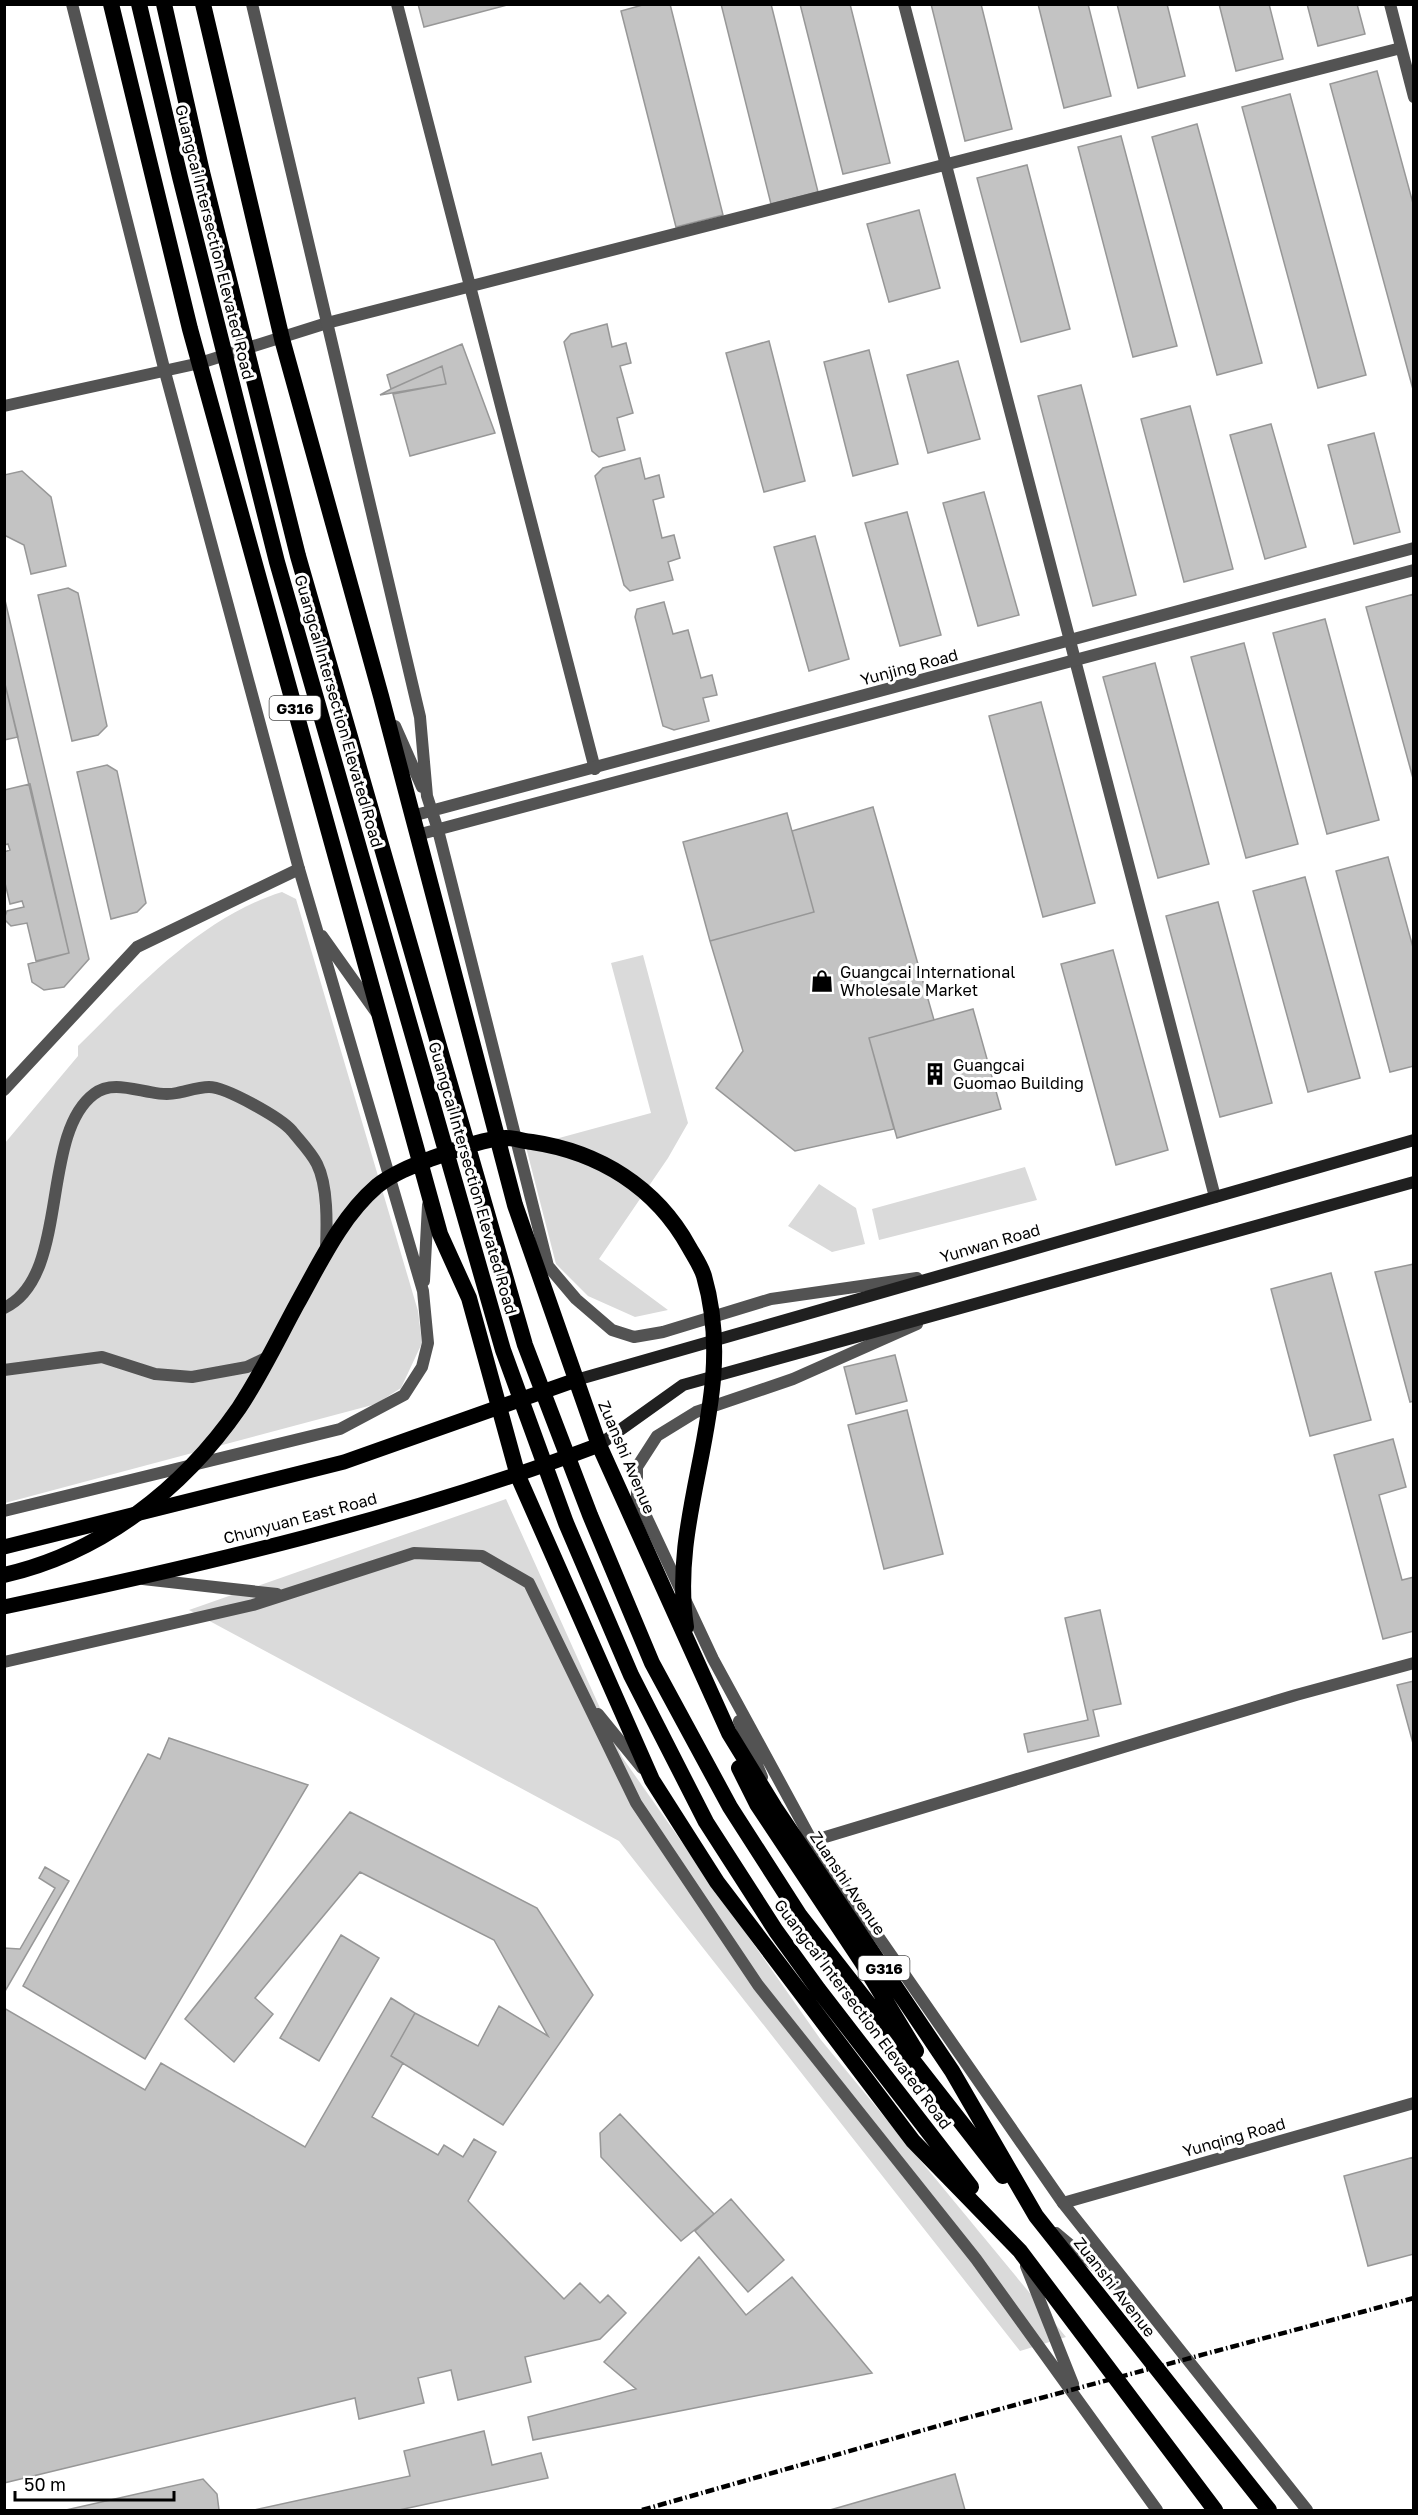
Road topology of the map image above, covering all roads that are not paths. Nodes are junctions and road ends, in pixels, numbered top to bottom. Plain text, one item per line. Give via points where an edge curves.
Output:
1 (72, 4) edge
2 (111, 4) edge
3 (139, 4) edge
4 (164, 4) edge
5 (203, 4) edge
6 (252, 4) edge
7 (398, 4) edge
8 (904, 4) edge
9 (1390, 4) edge
10 (1401, 48) junction
11 (1413, 97) edge
12 (944, 164) junction
13 (470, 286) junction
14 (327, 323) junction
15 (282, 339) junction
16 (200, 363) junction
17 (165, 372) junction
18 (4, 406) edge
19 (1413, 548) edge
20 (1413, 570) edge
21 (1070, 640) junction
22 (1076, 660) junction
23 (381, 696) junction
24 (595, 769) junction
25 (427, 796) junction
26 (432, 812) junction
27 (412, 816) junction
28 (438, 830) junction
29 (417, 835) junction
30 (299, 869) junction
31 (316, 927) junction
32 (381, 1020) junction
33 (4, 1090) edge
34 (1413, 1140) edge
35 (1413, 1182) edge
36 (429, 1192) junction
37 (1215, 1197) junction
38 (326, 1253) dead end
39 (939, 1275) junction
40 (423, 1291) junction
41 (4, 1308) edge
42 (948, 1310) junction
43 (268, 1357) dead end
44 (4, 1370) edge
45 (576, 1380) junction
46 (497, 1406) junction
47 (600, 1445) junction
48 (518, 1476) junction
49 (4, 1511) edge
50 (4, 1547) edge
51 (4, 1575) edge
52 (138, 1579) junction
53 (283, 1595) junction
54 (4, 1607) edge
55 (713, 1659) junction
56 (4, 1662) edge
57 (1413, 1663) edge
58 (584, 1697) junction
59 (652, 1780) junction
60 (775, 1808) junction
61 (812, 1841) junction
62 (1413, 2103) edge
63 (961, 2124) junction
64 (1063, 2203) junction
65 (1036, 2216) junction
66 (1020, 2251) junction
67 (1147, 2309) junction
68 (1080, 2402) junction
69 (1157, 2511) edge
70 (1215, 2511) edge
71 (1269, 2511) edge
72 (1307, 2511) edge

1 - 17 street
2 - 16 highway, G316
3 - 66 highway, Guangcai Intersection Elevated Road via 277,562 503,1350 566,1522 631,1675 706,1822 818,1989
4 - 63 highway, Guangcai Intersection Elevated Road via 298,556 525,1345 652,1663 730,1807 800,1916
5 - 15 highway, G316
6 - 14 street
7 - 13 street
8 - 12 street
9 - 10 street
10 - 11 street
10 - 12 street
12 - 13 street
12 - 21 street
13 - 14 street
13 - 24 street
14 - 15 street
14 - 25 street via 420,717
15 - 16 street
15 - 23 highway, G316
16 - 17 street
16 - 32 highway, G316
17 - 18 street
17 - 30 street
19 - 21 street, Yunjing Road
20 - 22 street, Yunjing Road
21 - 22 street
21 - 24 street, Yunjing Road
22 - 28 street, Yunjing Road
22 - 37 street
23 - 25 street
23 - 27 highway, G316
24 - 26 street, Yunjing Road
25 - 26 street
26 - 27 street, Yunjing Road
26 - 28 street
27 - 29 highway, G316
28 - 29 street, Yunjing Road
28 - 39 street via 548,1266 576,1299 612,1330 634,1337 771,1299
29 - 45 highway, G316 via 515,1205
30 - 31 street
30 - 33 street via 137,947
31 - 32 street
31 - 40 street
32 - 36 highway, G316
34 - 37 main road, Yunwan Road
35 - 42 main road
36 - 40 street
36 - 46 highway, G316 via 440,1234 469,1298
37 - 39 main road, Yunwan Road
38 - 41 street via 327,1210 317,1165 289,1128 251,1102 210,1087 162,1096 118,1086 95,1093 72,1119 39,1272 17,1302
39 - 45 main road, Yunwan Road
40 - 49 street via 428,1342 422,1367 404,1395 340,1430
42 - 47 main road via 683,1385
42 - 55 street via 793,1379 696,1412 657,1436 637,1467 637,1497
43 - 44 street via 248,1367 192,1377 155,1374 102,1357
45 - 46 main road
45 - 47 highway, Zuanshi Avenue / G316
46 - 48 highway, G316
46 - 50 main road via 344,1462
47 - 48 main road, Chunyuan East Road
47 - 60 highway, Zuanshi Avenue / G316 via 729,1732
48 - 52 main road, Chunyuan East Road
48 - 59 highway, G316
51 - 63 highway via 70,1555 101,1539 170,1488 201,1459 240,1406 351,1210 380,1183 458,1149 506,1138 557,1146 600,1162 635,1182 678,1227 703,1273 714,1324 713,1397 686,1559 684,1612 691,1659 710,1709 757,1804 862,1962
52 - 53 street
52 - 54 main road, Chunyuan East Road
53 - 56 street
53 - 58 street via 414,1553 482,1556 529,1583
55 - 60 street
55 - 61 street
57 - 61 street
58 - 59 street
58 - 68 street via 636,1803 758,1985 976,2259
59 - 66 highway, G316 via 717,1882 913,2141
60 - 65 highway, Zuanshi Avenue / G316 via 952,2071
61 - 64 street
62 - 64 street, Yunqing Road
63 - 65 highway, Guangcai Intersection Elevated Road
64 - 67 street
65 - 67 street
65 - 71 highway, Zuanshi Avenue / G316
66 - 68 street
66 - 70 highway, G316
67 - 72 street
68 - 69 street

